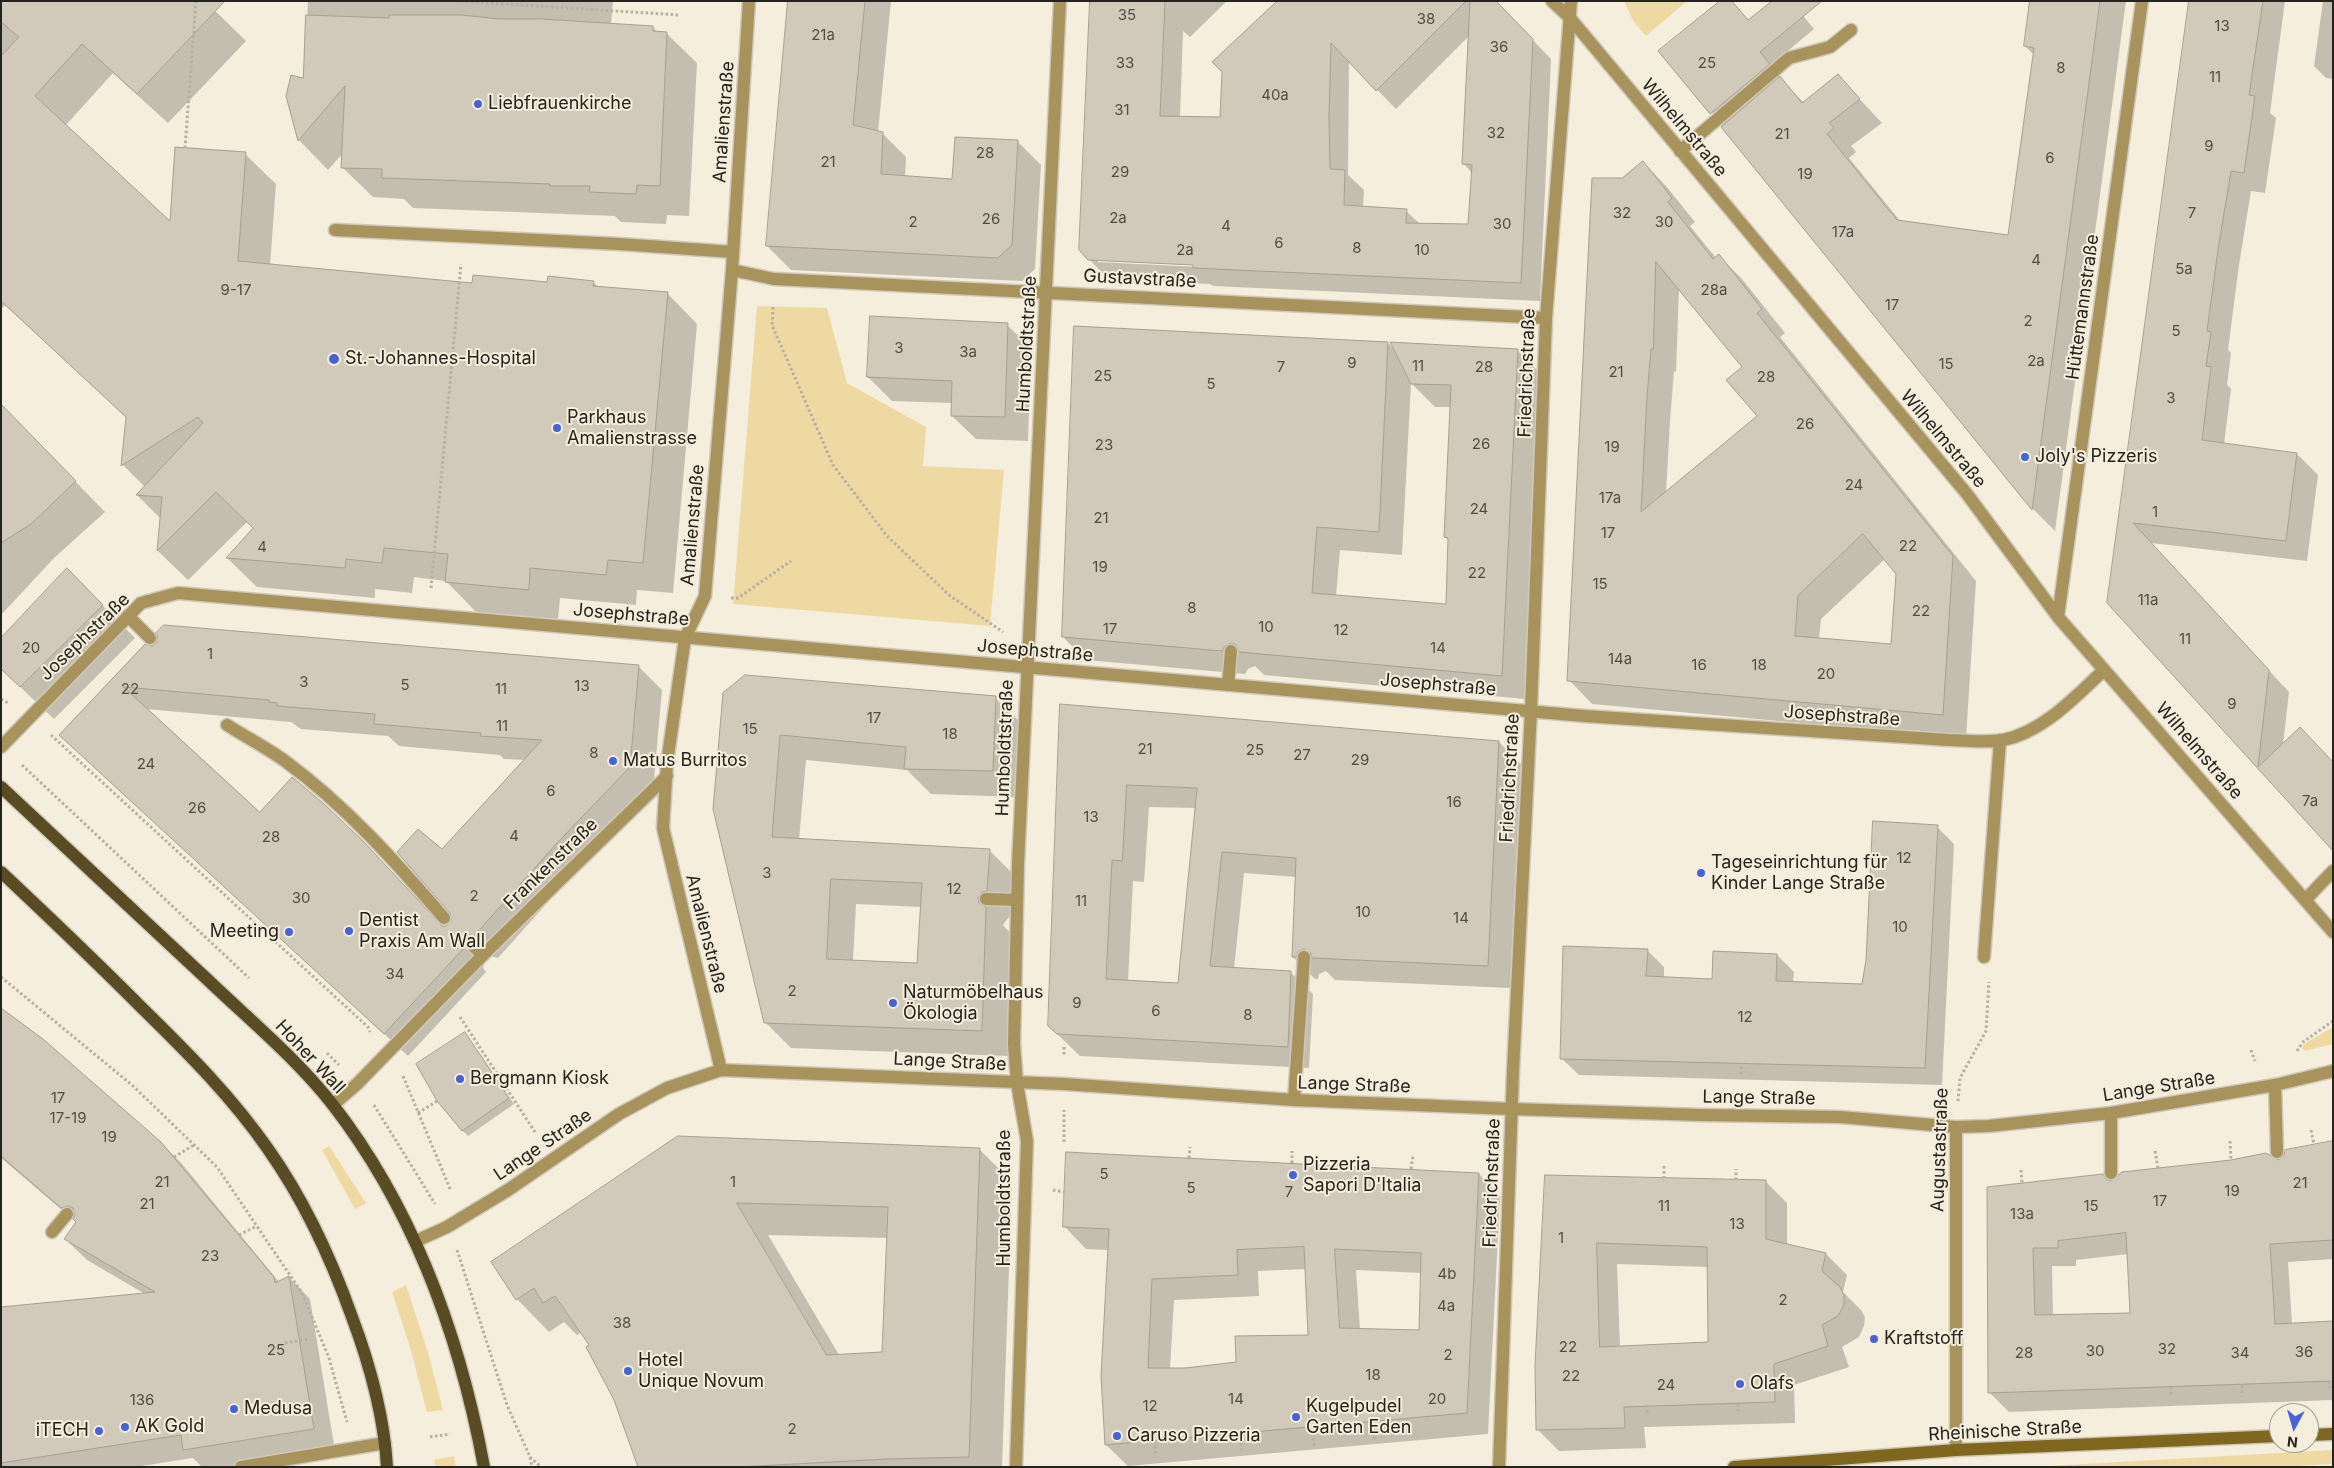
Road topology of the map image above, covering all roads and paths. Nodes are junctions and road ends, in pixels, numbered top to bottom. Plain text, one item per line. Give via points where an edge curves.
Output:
1 (196, 1) edge
2 (456, 1) edge
3 (749, 1) edge
4 (1060, 1) edge
5 (1552, 1) edge
6 (1572, 1) edge
7 (2142, 1) edge
8 (680, 15) dead end
9 (1570, 18) junction
10 (1851, 30) dead end
11 (185, 148) dead end
12 (1680, 151) junction
13 (335, 230) dead end
14 (464, 236) junction
15 (733, 252) junction
16 (732, 270) junction
17 (774, 279) junction
18 (1047, 292) junction
19 (1546, 318) junction
20 (791, 561) dead end
21 (705, 596) junction
22 (428, 615) junction
23 (128, 616) junction
24 (2058, 617) junction
25 (150, 638) dead end
26 (685, 638) junction
27 (1027, 642) junction
28 (1231, 651) dead end
29 (1026, 668) junction
30 (2104, 670) junction
31 (1228, 685) junction
32 (1531, 710) junction
33 (227, 725) dead end
34 (47, 732) dead end
35 (2000, 740) junction
36 (1, 747) edge
37 (80, 754) dead end
38 (76, 758) junction
39 (667, 776) junction
40 (1, 788) edge
41 (121, 793) dead end
42 (118, 797) junction
43 (171, 839) dead end
44 (168, 843) junction
45 (2333, 871) edge
46 (1, 872) edge
47 (226, 888) dead end
48 (222, 893) junction
49 (986, 899) dead end
50 (1017, 900) junction
51 (2306, 900) junction
52 (444, 918) dead end
53 (272, 930) dead end
54 (2333, 932) edge
55 (268, 936) junction
56 (469, 942) dead end
57 (483, 954) junction
58 (1304, 957) dead end
59 (1984, 957) joint
60 (316, 972) dead end
61 (1, 976) edge
62 (312, 976) junction
63 (445, 994) junction
64 (362, 1013) dead end
65 (357, 1018) junction
66 (371, 1035) dead end
67 (1742, 1063) dead end
68 (399, 1068) dead end
69 (721, 1070) junction
70 (2333, 1071) edge
71 (1741, 1074) dead end
72 (1017, 1083) junction
73 (2275, 1085) junction
74 (1294, 1100) junction
75 (437, 1101) dead end
76 (333, 1105) junction
77 (1064, 1105) dead end
78 (1512, 1109) junction
79 (418, 1112) junction
80 (2111, 1113) junction
81 (1956, 1127) junction
82 (2311, 1130) dead end
83 (535, 1132) dead end
84 (2230, 1141) dead end
85 (1064, 1142) dead end
86 (2314, 1144) dead end
87 (194, 1145) junction
88 (1190, 1147) dead end
89 (2155, 1151) dead end
90 (1292, 1152) dead end
91 (2277, 1152) dead end
92 (1413, 1156) dead end
93 (174, 1157) dead end
94 (1189, 1158) dead end
95 (2231, 1160) dead end
96 (1292, 1163) dead end
97 (1664, 1166) dead end
98 (2158, 1168) dead end
99 (1411, 1169) dead end
100 (1736, 1169) dead end
101 (2021, 1170) dead end
102 (2111, 1173) dead end
103 (1664, 1178) dead end
104 (1736, 1180) dead end
105 (2022, 1183) dead end
106 (1047, 1190) dead end
107 (451, 1191) dead end
108 (1065, 1192) dead end
109 (67, 1214) dead end
110 (257, 1226) junction
111 (446, 1227) junction
112 (52, 1232) dead end
113 (239, 1235) dead end
114 (416, 1240) junction
115 (310, 1339) dead end
116 (285, 1343) dead end
117 (2329, 1381) dead end
118 (2242, 1384) dead end
119 (2171, 1387) dead end
120 (2330, 1388) dead end
121 (2242, 1392) dead end
122 (2171, 1395) dead end
123 (1738, 1404) dead end
124 (1647, 1405) dead end
125 (1738, 1412) dead end
126 (1647, 1414) dead end
127 (1374, 1422) dead end
128 (1312, 1428) dead end
129 (1240, 1433) dead end
130 (450, 1434) dead end
131 (2333, 1434) edge
132 (2319, 1435) edge
133 (2269, 1436) edge
134 (430, 1437) dead end
135 (1154, 1441) dead end
136 (1375, 1441) dead end
137 (385, 1443) junction
138 (1314, 1446) dead end
139 (351, 1450) junction
140 (1956, 1450) junction
141 (1242, 1452) dead end
142 (1156, 1456) dead end
143 (530, 1457) junction
144 (241, 1467) edge
145 (387, 1467) edge
146 (484, 1467) edge
147 (532, 1467) edge
148 (541, 1467) edge
149 (1016, 1467) edge
150 (1500, 1467) edge
151 (1734, 1467) edge

1 - 11 path
2 - 8 path
3 - 15 street, Amalienstraße
4 - 18 street, Humboldtstraße
5 - 9 street, Wilhelmstraße
6 - 9 street, Friedrichstraße
7 - 24 street, Hüttemannstraße
9 - 12 street, Wilhelmstraße
9 - 19 street, Friedrichstraße
10 - 12 street via 1830,47 1789,58
12 - 24 street, Wilhelmstraße via 1966,494
13 - 14 street
14 - 15 street
14 - 22 path
15 - 16 street, Amalienstraße
16 - 17 street, Gustavstraße
16 - 21 street, Amalienstraße
17 - 18 street, Gustavstraße
17 - 27 path via 772,326 833,465 887,536 949,595 1014,640
18 - 19 street, Gustavstraße
18 - 27 street, Humboldtstraße
19 - 32 street, Friedrichstraße
20 - 21 path via 738,598
21 - 26 street, Amalienstraße
22 - 23 street, Josephstraße via 178,593 141,603
22 - 26 street, Josephstraße
23 - 25 street
23 - 36 street, Josephstraße
24 - 30 street, Wilhelmstraße
26 - 29 street, Josephstraße
26 - 39 street, Amalienstraße
27 - 29 street, Humboldtstraße
28 - 31 street
29 - 31 street, Josephstraße
29 - 50 street, Humboldtstraße
30 - 35 street, Josephstraße via 2036,727
30 - 51 street, Wilhelmstraße
31 - 32 street, Josephstraße
32 - 35 street, Josephstraße via 1909,738
32 - 78 street, Friedrichstraße
33 - 52 street via 284,761 347,808
34 - 38 path
35 - 59 street
37 - 38 path
38 - 42 path
39 - 57 street, Frankenstraße
39 - 69 street, Amalienstraße via 663,828
40 - 76 main road, Hoher Wall via 289,1056
41 - 42 path
42 - 44 path
43 - 44 path
44 - 48 path
45 - 51 street
46 - 137 main road via 195,1060 268,1148 331,1262 368,1365
47 - 48 path
48 - 55 path
49 - 50 street
50 - 72 street, Humboldtstraße via 1014,1044
51 - 54 street, Wilhelmstraße
53 - 55 path
55 - 62 path
56 - 57 street
57 - 63 street, Frankenstraße
58 - 74 street
59 - 81 path, Augustastraße via 1990,964 1986,1031 1960,1078
60 - 62 path
61 - 87 path via 132,1085
62 - 65 path
63 - 76 street, Frankenstraße
63 - 83 path
64 - 65 path
65 - 66 path via 368,1027
67 - 71 path
68 - 79 path
69 - 72 street, Lange Straße
69 - 111 street, Lange Straße via 667,1088 619,1114 508,1190
70 - 73 street, Lange Straße
72 - 74 street, Lange Straße
72 - 149 street, Humboldtstraße via 1027,1141
73 - 80 street, Lange Straße
73 - 91 street
74 - 78 street, Lange Straße
75 - 79 path
76 - 114 main road, Hoher Wall via 381,1175
77 - 85 path
78 - 81 street, Lange Straße via 1840,1117
78 - 150 street, Friedrichstraße
79 - 107 path
80 - 81 street, Lange Straße
80 - 102 street
81 - 140 street, Augustastraße
82 - 86 path
84 - 95 path
87 - 93 path
87 - 110 path via 217,1167
88 - 94 path
89 - 98 path
90 - 96 path
92 - 99 path
97 - 103 path
100 - 104 path
101 - 105 path
106 - 108 path
109 - 112 street
110 - 113 path
110 - 139 path via 302,1293 329,1358 347,1422
111 - 114 street, Lange Straße
111 - 143 path via 462,1261 507,1405
114 - 146 main road, Hoher Wall via 450,1332
115 - 116 path
117 - 120 path
118 - 121 path
119 - 122 path
123 - 125 path
124 - 126 path
127 - 136 path
128 - 138 path
129 - 141 path
130 - 134 path
131 - 132 main road
133 - 140 main road, Rheinische Straße
135 - 142 path
137 - 139 street
137 - 145 main road
139 - 144 street
140 - 151 main road, Rheinische Straße
143 - 147 path
143 - 148 path

